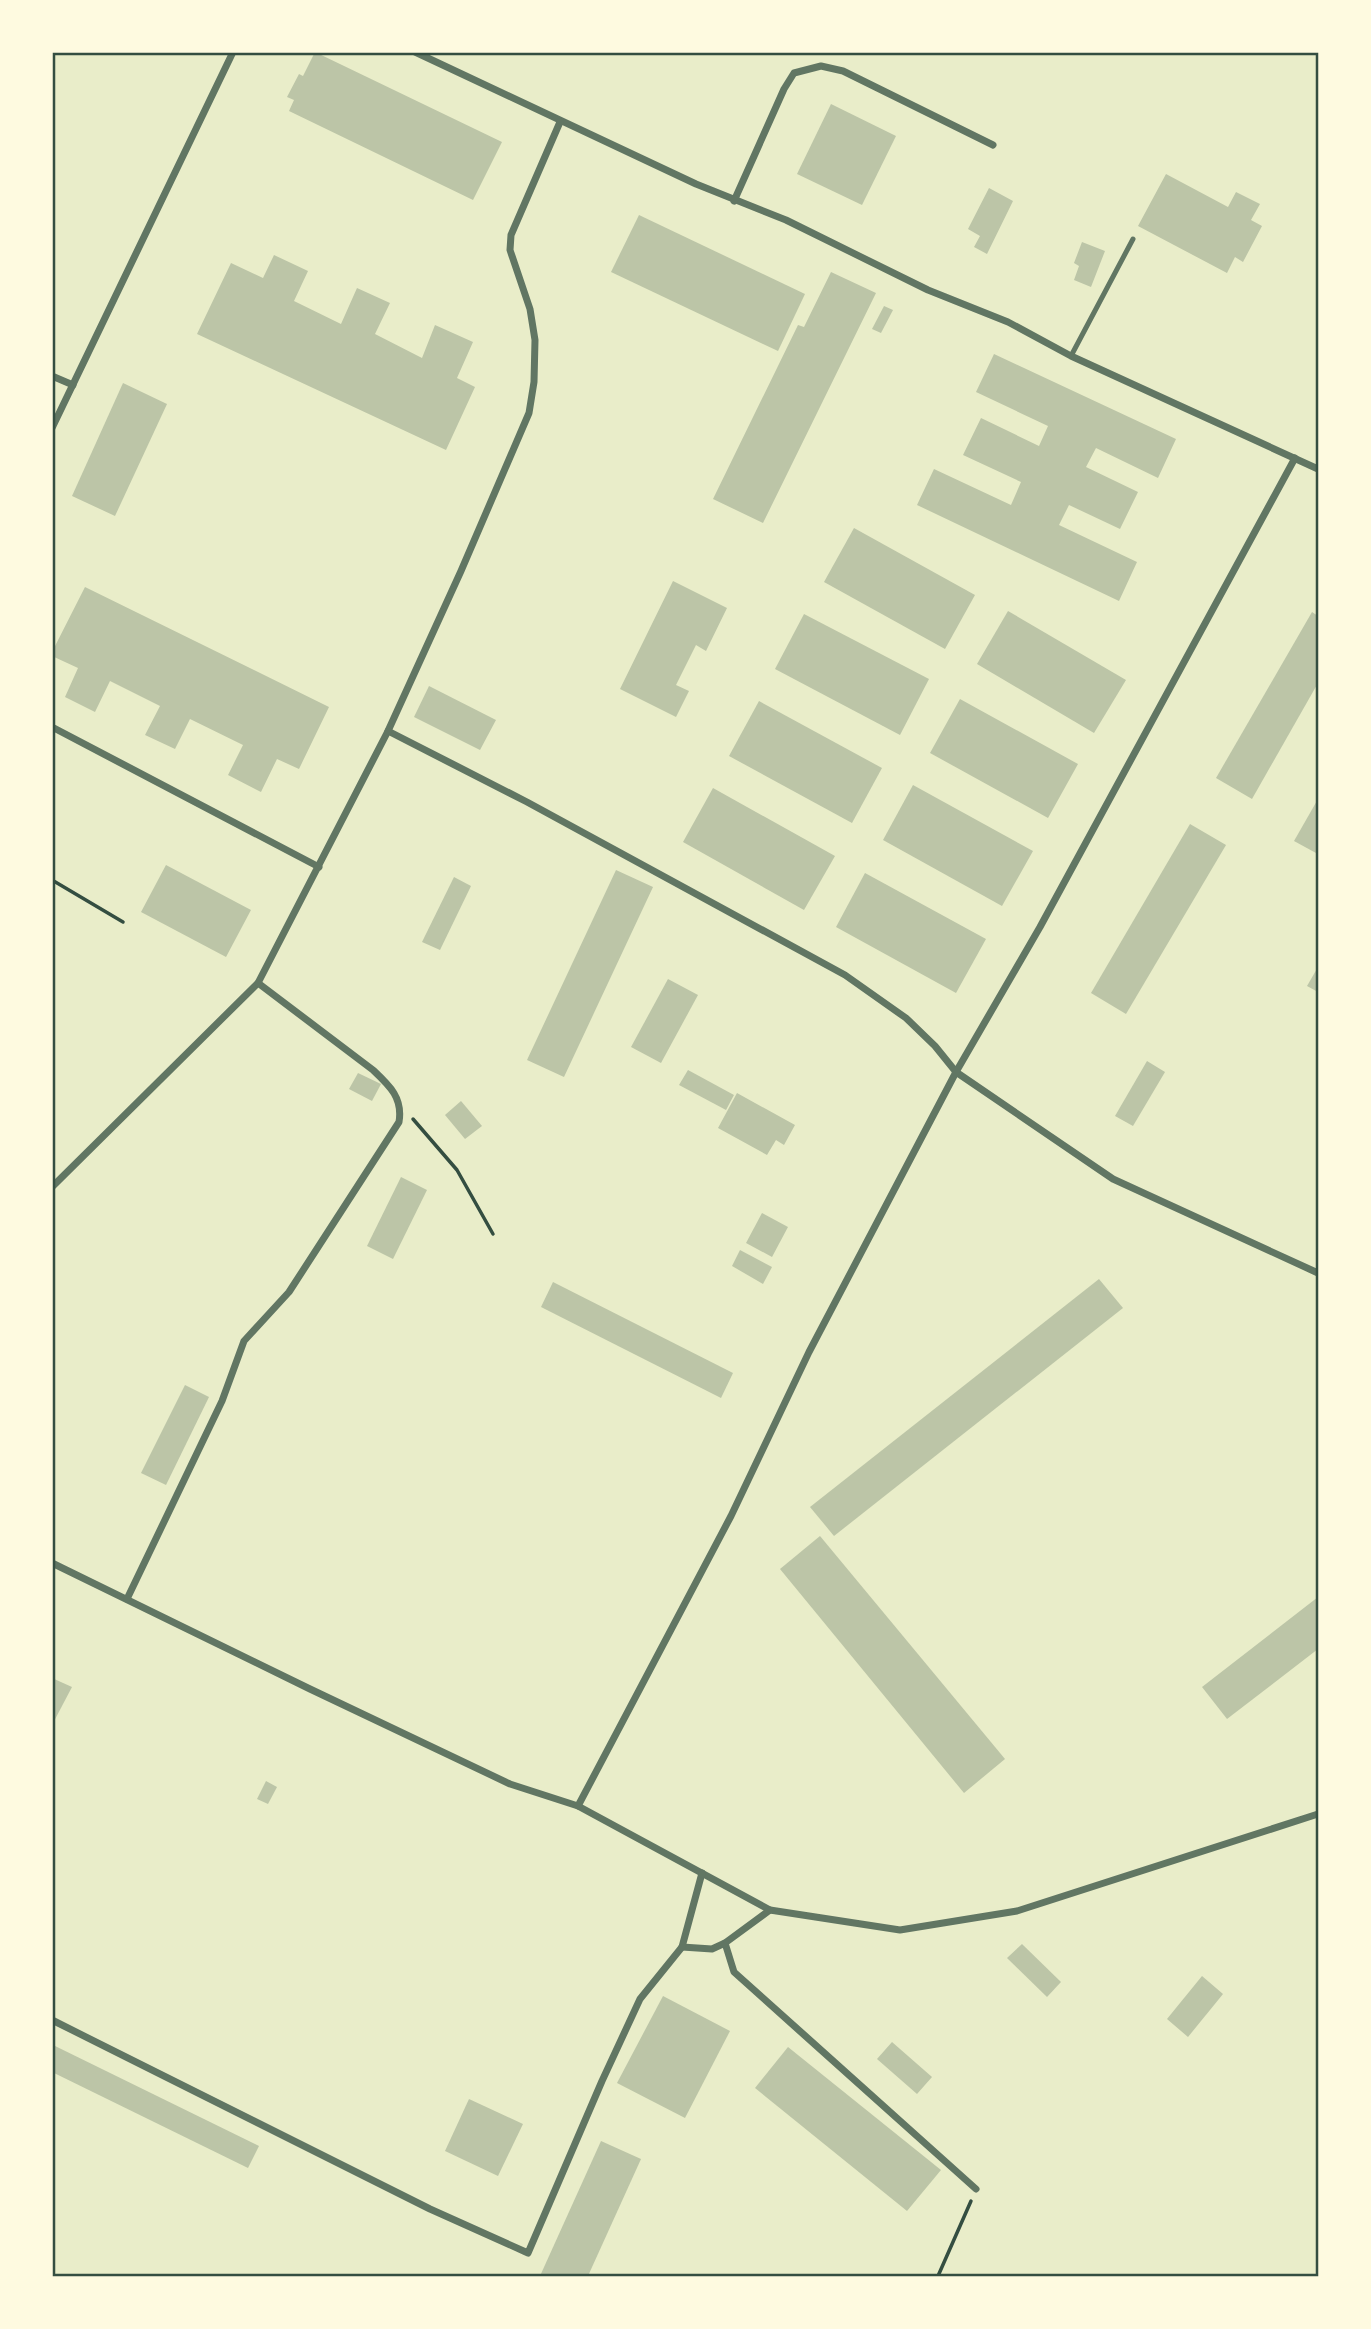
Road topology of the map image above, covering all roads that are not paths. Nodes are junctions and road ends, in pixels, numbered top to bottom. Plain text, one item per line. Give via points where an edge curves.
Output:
1 (233, 52) edge
2 (415, 52) edge
3 (560, 122) junction
4 (993, 145) dead end
5 (734, 201) junction
6 (1133, 239) dead end
7 (1071, 356) junction
8 (52, 376) edge
9 (73, 385) junction
10 (52, 428) edge
11 (1295, 458) junction
12 (1318, 469) edge
13 (52, 727) edge
14 (388, 731) junction
15 (319, 867) junction
16 (258, 983) junction
17 (956, 1072) junction
18 (52, 1186) edge
19 (1318, 1273) edge
20 (52, 1563) edge
21 (127, 1599) junction
22 (578, 1806) junction
23 (1318, 1814) edge
24 (702, 1872) junction
25 (770, 1910) junction
26 (725, 1943) junction
27 (682, 1947) junction
28 (52, 2020) edge
29 (976, 2189) road end

1 - 9 street
2 - 3 street
3 - 5 street
3 - 14 street via 511,235 510,250 535,340 529,413
4 - 5 street via 843,71 821,66 794,73
5 - 7 street via 786,220 928,290 1008,322
6 - 7 lane
7 - 11 street
8 - 9 street
9 - 10 street
11 - 12 street
11 - 17 street
13 - 15 street
14 - 15 street
14 - 17 street via 845,975 906,1018
15 - 16 street
16 - 18 street
16 - 21 street via 373,1070 390,1086 402,1108 399,1122 289,1292 244,1341 222,1401
17 - 19 street via 1113,1179
17 - 22 street
20 - 21 street
21 - 22 street via 510,1784
22 - 24 street
23 - 25 street via 1017,1912 900,1930
24 - 25 street
24 - 27 street
25 - 26 street
26 - 27 street via 712,1949
26 - 29 street via 734,1972
27 - 28 street via 640,1999 528,2253 430,2209

